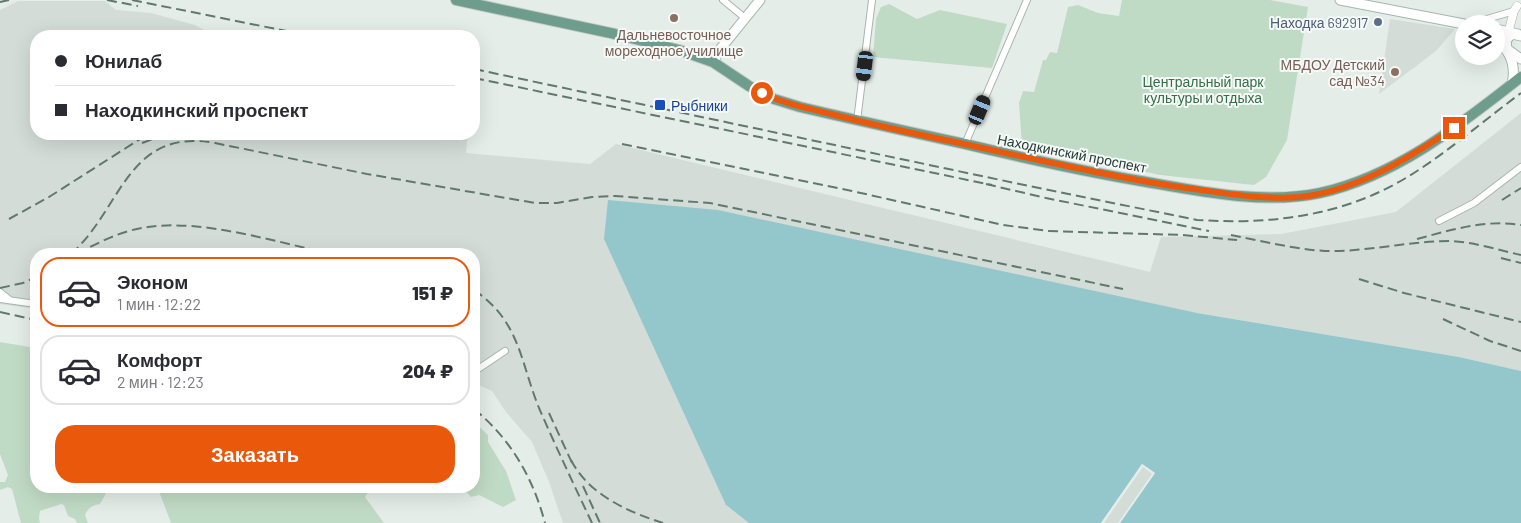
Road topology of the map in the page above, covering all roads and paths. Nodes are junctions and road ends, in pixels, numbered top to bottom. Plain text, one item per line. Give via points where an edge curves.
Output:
1 (456, 0) edge
2 (723, 0) edge
3 (760, 0) edge
4 (872, 0) edge
5 (1027, 0) edge
6 (1340, 0) edge
7 (1516, 7) edge
8 (1494, 15) edge
9 (745, 18) junction
10 (1455, 22) edge
11 (1512, 40) edge
12 (1521, 50) edge
13 (1521, 59) edge
14 (713, 62) junction
15 (1521, 77) edge
16 (1512, 84) junction
17 (856, 121) junction
18 (965, 144) junction
19 (1521, 167) edge
20 (1439, 221) dead end
21 (0, 292) edge
22 (0, 299) edge
23 (10, 300) junction
24 (30, 303) edge
25 (505, 351) dead end
26 (480, 368) edge

1 - 14 main road, Находкинский проспект via 649,42
2 - 9 street
3 - 9 main road
4 - 17 street
5 - 18 street
6 - 10 main road
7 - 8 street
7 - 11 street
9 - 14 main road
11 - 12 main road via 1518,52
11 - 13 main road
11 - 16 main road
14 - 17 main road, Находкинский проспект via 774,99
15 - 16 main road, Находкинский проспект
16 - 18 main road, Находкинский проспект via 1410,156 1339,188 1300,196 1259,197 1164,185 1081,171
17 - 18 main road, Находкинский проспект
19 - 20 street via 1474,203
21 - 23 street
22 - 23 street
23 - 24 street
25 - 26 street

